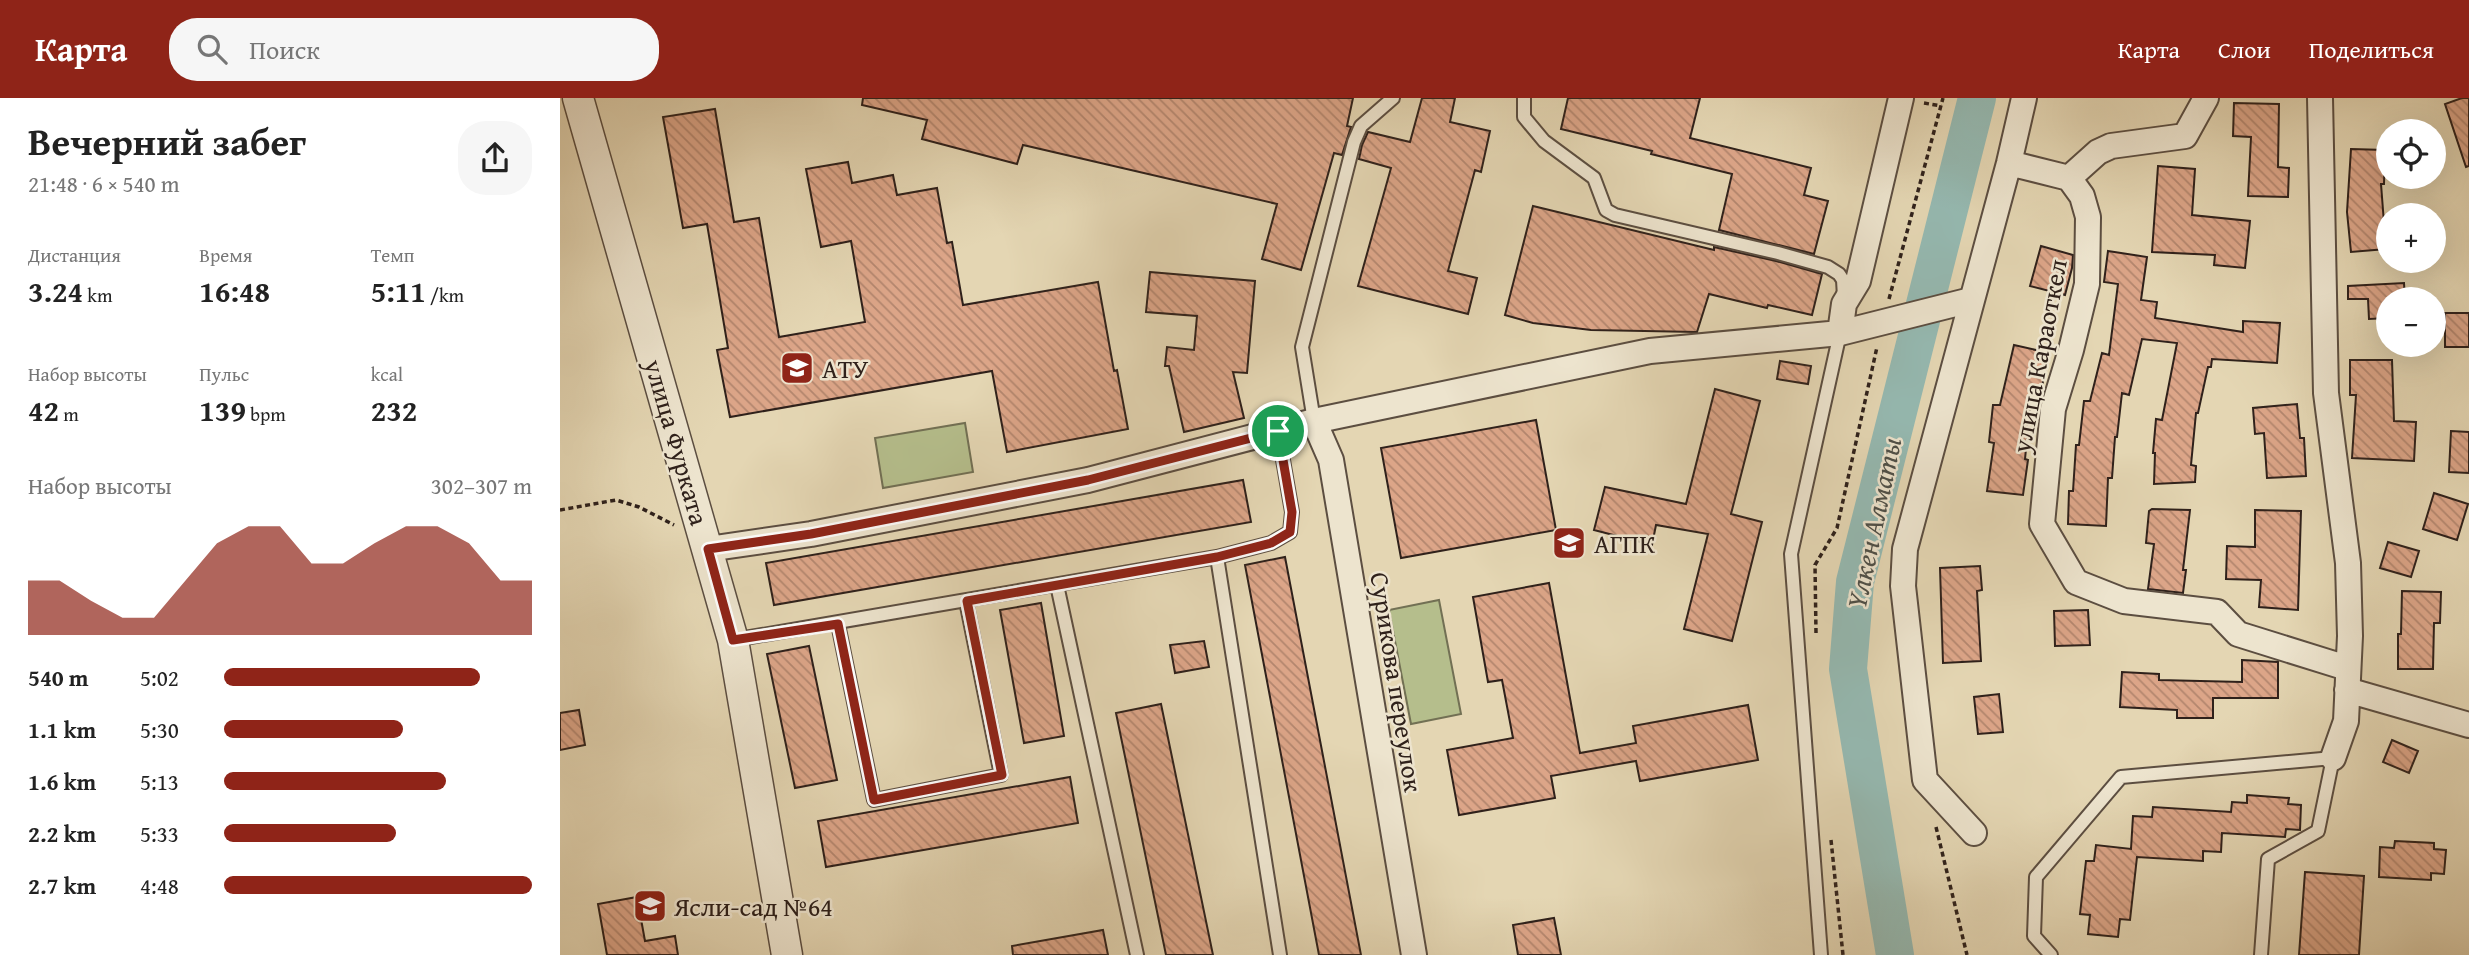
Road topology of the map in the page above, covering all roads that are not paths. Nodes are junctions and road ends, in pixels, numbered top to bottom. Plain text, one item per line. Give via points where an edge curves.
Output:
1 (578, 98) edge
2 (1393, 98) edge
3 (1524, 98) edge
4 (1901, 98) edge
5 (2024, 98) edge
6 (2206, 98) edge
7 (2320, 98) edge
8 (2009, 163) junction
9 (2069, 178) junction
10 (1971, 300) junction
11 (1844, 304) junction
12 (1840, 333) junction
13 (1314, 421) junction
14 (1278, 431) junction
15 (708, 549) junction
16 (1217, 557) junction
17 (1057, 585) junction
18 (967, 601) junction
19 (838, 624) junction
20 (733, 640) junction
21 (2347, 679) junction
22 (2469, 725) edge
23 (2333, 758) junction
24 (1973, 833) dead end
25 (788, 955) edge
26 (1137, 955) edge
27 (1280, 955) edge
28 (1414, 955) edge
29 (1821, 955) edge
30 (2051, 955) edge
31 (2261, 955) edge

1 - 15 street, улица Фурката
2 - 13 lane via 1361,126 1354,142 1302,347
3 - 11 lane via 1524,117 1544,141 1594,178 1606,210 1828,267 1843,280
4 - 11 street via 1858,281
5 - 8 street
6 - 9 street via 2185,136 2111,146
7 - 21 street via 2326,393 2348,562
8 - 9 street
8 - 10 street
9 - 21 street, улица Караоткел via 2082,196 2088,217 2087,284 2053,409 2042,524 2076,582 2124,601 2217,612 2238,634
10 - 12 street
10 - 24 street via 1905,549 1903,586 1925,780
11 - 12 street
12 - 13 street via 1650,351
12 - 29 lane via 1791,554
13 - 14 street
13 - 28 street, Сурикова переулок via 1331,460
14 - 15 street via 1088,480 811,534
14 - 16 lane via 1292,512 1290,532 1271,543
15 - 20 street, улица Фурката
16 - 17 lane
16 - 27 lane
17 - 18 lane
17 - 26 lane
18 - 19 lane
18 - 19 lane via 1002,775 874,800
19 - 20 lane
20 - 25 street, улица Фурката
21 - 22 street
21 - 23 street via 2346,721
23 - 30 lane via 2121,777 2036,877 2034,936
23 - 31 lane via 2318,831 2268,859

